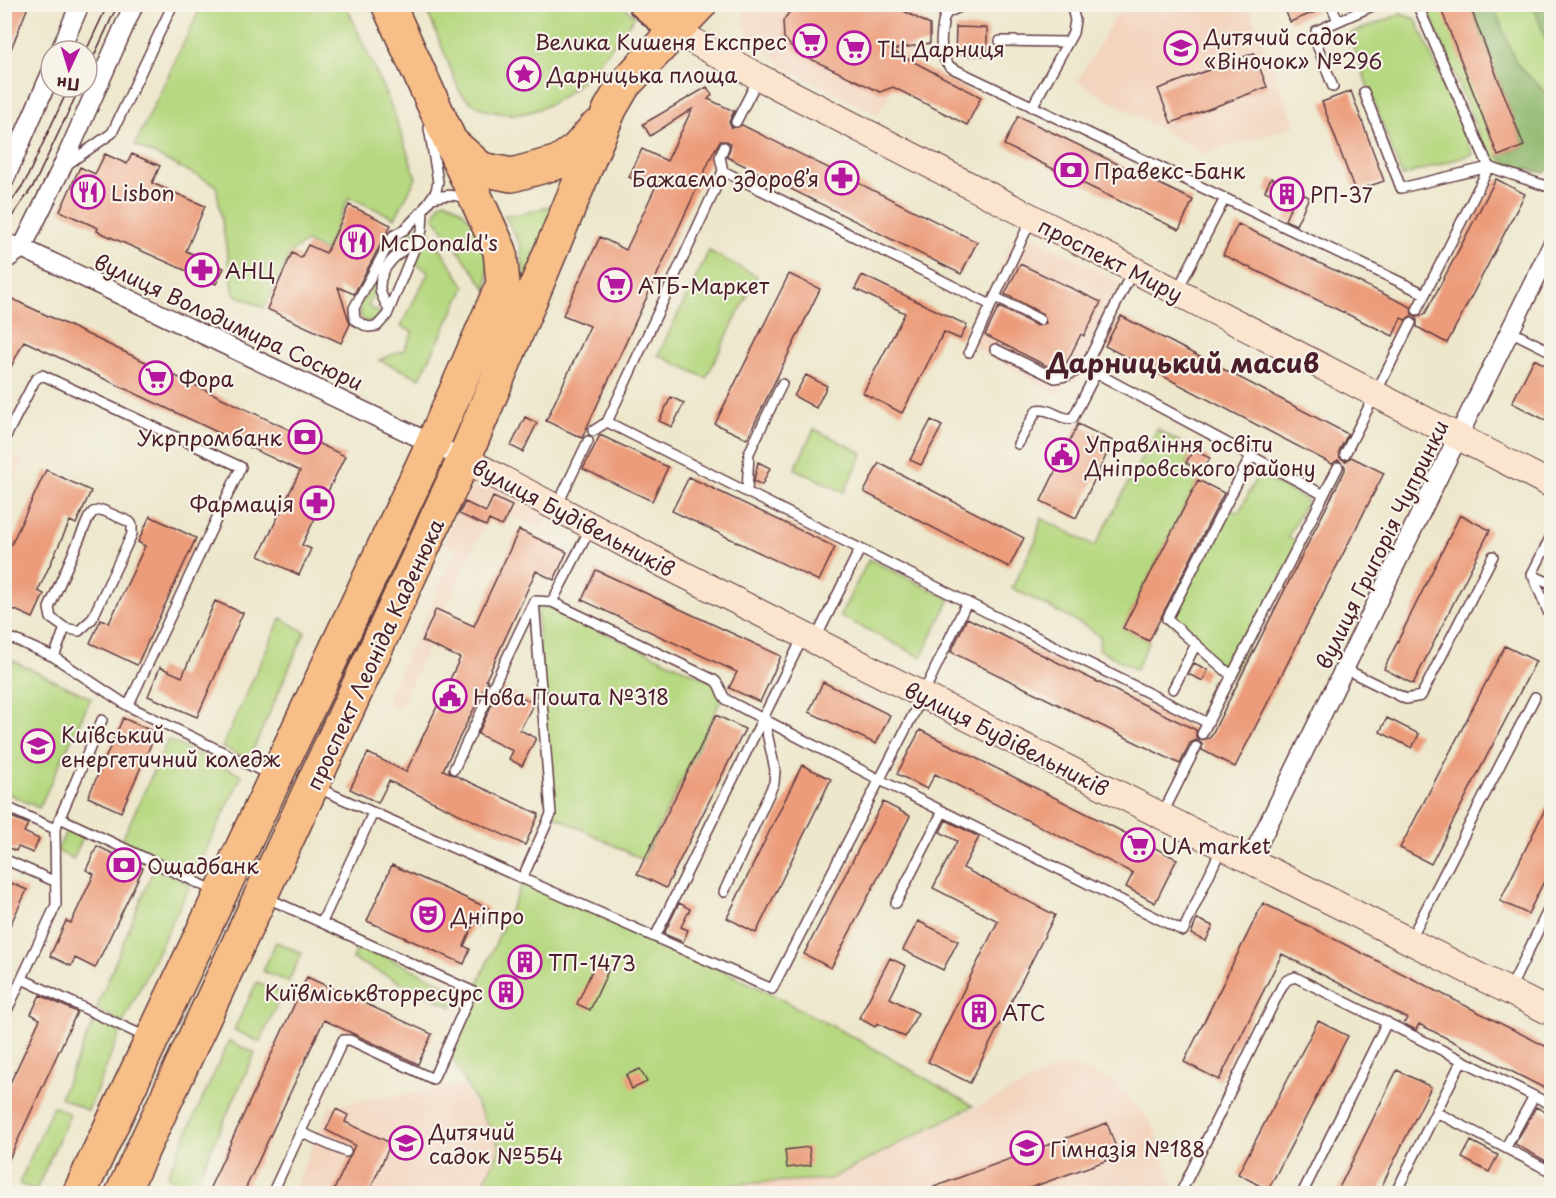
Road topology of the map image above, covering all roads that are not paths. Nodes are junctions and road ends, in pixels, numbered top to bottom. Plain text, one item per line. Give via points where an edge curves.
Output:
1 (80, 4) edge
2 (134, 4) edge
3 (173, 4) edge
4 (388, 4) edge
5 (643, 4) edge
6 (700, 4) edge
7 (966, 4) edge
8 (1071, 4) edge
9 (1331, 4) edge
10 (1377, 4) edge
11 (1417, 4) edge
12 (678, 17) edge
13 (1338, 21) junction
14 (65, 39) edge
15 (1000, 40) dead end
16 (1068, 42) junction
17 (420, 73) junction
18 (759, 77) junction
19 (1333, 87) dead end
20 (1364, 92) dead end
21 (39, 96) edge
22 (1032, 107) junction
23 (610, 109) junction
24 (736, 122) dead end
25 (451, 142) junction
26 (724, 147) dead end
27 (10, 153) edge
28 (1489, 167) junction
29 (61, 169) junction
30 (723, 171) junction
31 (4, 181) edge
32 (1551, 188) edge
33 (433, 198) junction
34 (1224, 200) junction
35 (423, 210) junction
36 (481, 212) junction
37 (1032, 218) junction
38 (419, 238) junction
39 (1551, 245) edge
40 (13, 246) edge
41 (4, 261) edge
42 (1133, 270) junction
43 (1176, 292) junction
44 (1425, 294) junction
45 (993, 301) junction
46 (389, 310) junction
47 (1417, 310) dead end
48 (1040, 320) dead end
49 (1411, 323) dead end
50 (1510, 331) junction
51 (995, 349) dead end
52 (969, 352) dead end
53 (1551, 352) edge
54 (1085, 367) junction
55 (1096, 373) junction
56 (782, 384) dead end
57 (1375, 394) junction
58 (607, 422) junction
59 (1458, 437) junction
60 (4, 440) edge
61 (433, 443) junction
62 (1018, 444) dead end
63 (1345, 454) dead end
64 (1251, 456) junction
65 (464, 459) junction
66 (1338, 467) dead end
67 (1551, 485) edge
68 (747, 492) junction
69 (1324, 495) junction
70 (556, 508) junction
71 (591, 527) junction
72 (1551, 534) edge
73 (860, 549) junction
74 (1493, 556) dead end
75 (1532, 574) junction
76 (1551, 584) edge
77 (534, 601) junction
78 (552, 602) junction
79 (967, 602) junction
80 (1551, 621) edge
81 (65, 628) junction
82 (4, 635) edge
83 (809, 638) junction
84 (1196, 644) junction
85 (54, 657) junction
86 (1345, 669) junction
87 (1232, 676) junction
88 (1173, 689) dead end
89 (923, 695) junction
90 (1535, 697) dead end
91 (128, 706) junction
92 (102, 720) dead end
93 (764, 720) junction
94 (1208, 723) junction
95 (1202, 734) dead end
96 (1196, 747) dead end
97 (454, 769) dead end
98 (275, 777) junction
99 (880, 780) junction
100 (313, 786) junction
101 (4, 806) edge
102 (943, 811) junction
103 (373, 813) junction
104 (1161, 816) junction
105 (60, 818) junction
106 (55, 829) junction
107 (1222, 847) junction
108 (4, 859) edge
109 (1250, 861) junction
110 (522, 879) junction
111 (54, 881) junction
112 (724, 892) dead end
113 (220, 893) junction
114 (262, 895) junction
115 (1551, 902) edge
116 (896, 903) dead end
117 (322, 922) junction
118 (655, 937) junction
119 (1409, 942) junction
120 (22, 980) junction
121 (1508, 992) junction
122 (1551, 1013) edge
123 (4, 1017) edge
124 (1387, 1022) junction
125 (151, 1040) junction
126 (1462, 1060) junction
127 (1534, 1096) junction
128 (1551, 1105) edge
129 (1436, 1112) junction
130 (300, 1132) junction
131 (1506, 1147) junction
132 (346, 1152) dead end
133 (1551, 1172) edge
134 (79, 1194) edge
135 (122, 1194) edge
136 (272, 1194) edge
137 (1183, 1194) edge
138 (1302, 1194) edge
139 (1395, 1194) edge

1 - 14 street
2 - 29 street
3 - 29 lane via 112,134
4 - 17 highway
5 - 12 main road
6 - 12 highway
7 - 22 lane via 944,18 942,53 947,64
8 - 16 lane via 1075,20
9 - 13 lane
10 - 13 lane
11 - 28 lane
12 - 18 street, проспект Миру
12 - 23 highway via 624,85
13 - 19 lane via 1320,28 1315,36
15 - 16 lane
16 - 22 lane
17 - 25 highway
17 - 33 lane via 438,182
18 - 24 lane
18 - 37 street, проспект Миру
20 - 28 lane via 1401,188
21 - 27 street
22 - 34 lane
23 - 25 highway via 577,149 559,162 532,172 512,175 481,169
23 - 65 highway, проспект Леоніда Каденюка
25 - 36 highway, проспект Леоніда Каденюка
26 - 30 lane via 720,157
27 - 31 street
28 - 32 lane
28 - 44 lane
29 - 40 street
30 - 45 lane
30 - 58 lane
33 - 35 lane
33 - 36 lane via 462,197
34 - 43 lane
34 - 44 lane
35 - 38 lane
35 - 46 lane via 393,236 355,305 354,316 358,323 372,327
36 - 61 highway, проспект Леоніда Каденюка via 500,251 503,284
37 - 42 street, проспект Миру
37 - 45 lane
38 - 46 lane
38 - 46 lane via 394,257 381,283 381,294
39 - 50 street, вулиця Григорія Чупринки
40 - 41 street
40 - 61 street, вулиця Володимира Сосюри
42 - 43 street, проспект Миру
42 - 54 lane
43 - 57 street, проспект Миру
44 - 47 lane
45 - 48 lane
45 - 52 lane
49 - 57 lane
50 - 53 lane
50 - 59 street, вулиця Григорія Чупринки
51 - 54 lane via 1055,378
54 - 55 lane
55 - 62 lane via 1073,418 1037,410
55 - 64 lane
56 - 68 lane via 748,453
57 - 59 street, проспект Миру
57 - 63 lane
58 - 68 lane
58 - 70 lane via 590,436
59 - 67 street, проспект Миру
59 - 86 street, вулиця Григорія Чупринки
60 - 91 lane via 35,380 42,375 241,467
61 - 65 street, вулиця Володимира Сосюри
61 - 98 highway, проспект Леоніда Каденюка
64 - 69 lane
64 - 84 lane via 1167,619
65 - 70 street, вулиця Будівельників
65 - 100 highway, проспект Леоніда Каденюка
66 - 69 lane
68 - 73 lane
69 - 87 lane
70 - 71 street, вулиця Будівельників
71 - 78 lane
71 - 83 street, вулиця Будівельників
72 - 75 lane
73 - 79 lane
73 - 83 lane
74 - 86 lane via 1421,696 1406,699
75 - 76 lane
75 - 80 lane
77 - 78 lane
77 - 97 lane
77 - 110 lane via 551,814
78 - 93 lane via 714,680 724,698
79 - 89 lane
79 - 94 lane
81 - 81 lane via 51,618 49,608 93,512 102,510 130,522 132,534 92,619 79,631
81 - 85 lane
82 - 85 lane
83 - 89 street, вулиця Будівельників
83 - 93 lane
84 - 87 lane
84 - 88 lane
85 - 91 lane
86 - 109 street, вулиця Григорія Чупринки
87 - 94 lane
89 - 99 lane
89 - 104 street, вулиця Будівельників
90 - 119 lane
91 - 98 lane
92 - 105 lane
93 - 99 lane
93 - 112 lane via 775,770 774,783
93 - 118 lane
94 - 95 lane
96 - 104 lane
98 - 113 highway, проспект Леоніда Каденюка
99 - 102 lane
99 - 118 lane via 772,989
100 - 103 lane
100 - 114 highway, проспект Леоніда Каденюка
101 - 106 lane
102 - 107 lane via 1182,931
102 - 116 lane
103 - 110 lane
103 - 117 lane
104 - 107 street, вулиця Будівельників
105 - 106 lane
105 - 113 lane
106 - 111 lane
107 - 109 street, вулиця Будівельників
108 - 111 lane
109 - 119 street, вулиця Будівельників
110 - 118 lane
111 - 120 lane via 56,905
113 - 125 highway, проспект Леоніда Каденюка
114 - 117 lane
114 - 135 highway, проспект Леоніда Каденюка
115 - 121 lane
117 - 130 lane via 472,990 433,1079 343,1040
119 - 121 street, вулиця Будівельників
120 - 123 lane
120 - 125 lane
121 - 122 street, вулиця Будівельників
124 - 126 lane
124 - 137 lane via 1305,980 1287,980
124 - 138 lane
125 - 134 highway, проспект Леоніда Каденюка
126 - 127 lane
126 - 129 lane
127 - 128 lane
127 - 131 lane
129 - 131 lane
129 - 139 lane
130 - 132 lane
130 - 136 lane
131 - 133 lane

